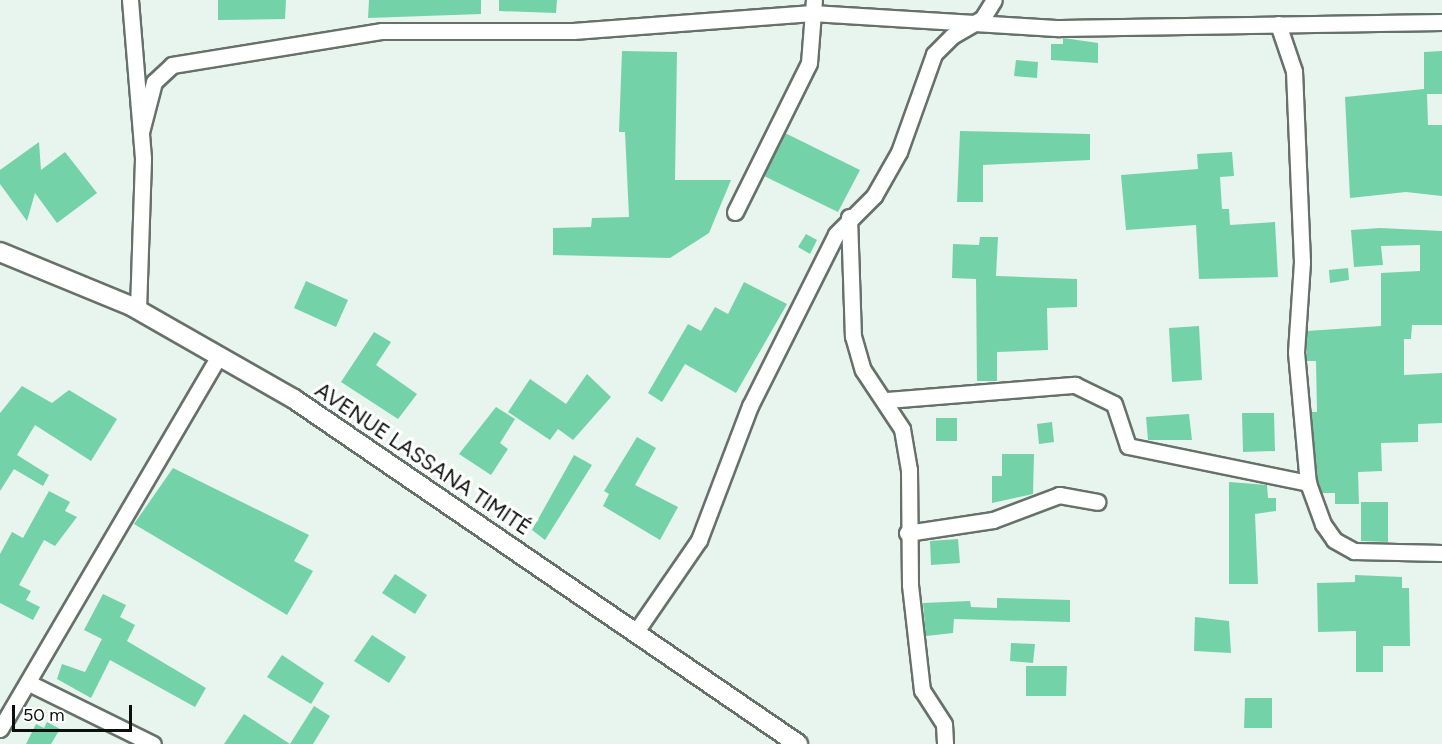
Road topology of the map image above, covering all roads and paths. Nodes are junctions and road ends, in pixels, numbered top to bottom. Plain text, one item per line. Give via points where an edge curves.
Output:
1 (130, 0) edge
2 (994, 0) edge
3 (813, 7) edge
4 (982, 19) junction
5 (1442, 22) edge
6 (1278, 24) junction
7 (141, 132) junction
8 (735, 212) dead end
9 (849, 217) junction
10 (0, 252) edge
11 (138, 310) junction
12 (219, 356) junction
13 (887, 400) junction
14 (1308, 483) junction
15 (1097, 502) dead end
16 (908, 533) junction
17 (1442, 553) edge
18 (637, 630) junction
19 (29, 683) junction
20 (0, 729) edge
21 (138, 740) edge
22 (153, 744) edge
23 (798, 744) edge
24 (945, 744) edge

1 - 7 street
2 - 4 street
3 - 4 street
3 - 7 street via 573,31 382,31 190,60 160,72
3 - 8 street via 810,63
4 - 6 street via 1059,28
4 - 9 street via 939,46 914,122 881,186
5 - 6 street
6 - 14 street via 1294,71 1302,262 1296,352
7 - 11 street via 144,242
9 - 13 street via 853,336 863,370
9 - 18 street via 750,406 699,540
10 - 11 street, AVENUE LASSANA TIMITÉ
11 - 12 street, AVENUE LASSANA TIMITÉ
12 - 18 street, AVENUE LASSANA TIMITÉ via 294,399
12 - 19 street
13 - 14 street via 1075,385 1114,404 1128,446
13 - 16 street via 902,429 909,470
14 - 17 street via 1323,524 1334,540 1354,551
15 - 16 street via 1059,495 993,520
16 - 24 street via 922,690 944,724
18 - 23 street, AVENUE LASSANA TIMITÉ
19 - 20 street
19 - 21 street
21 - 22 street

